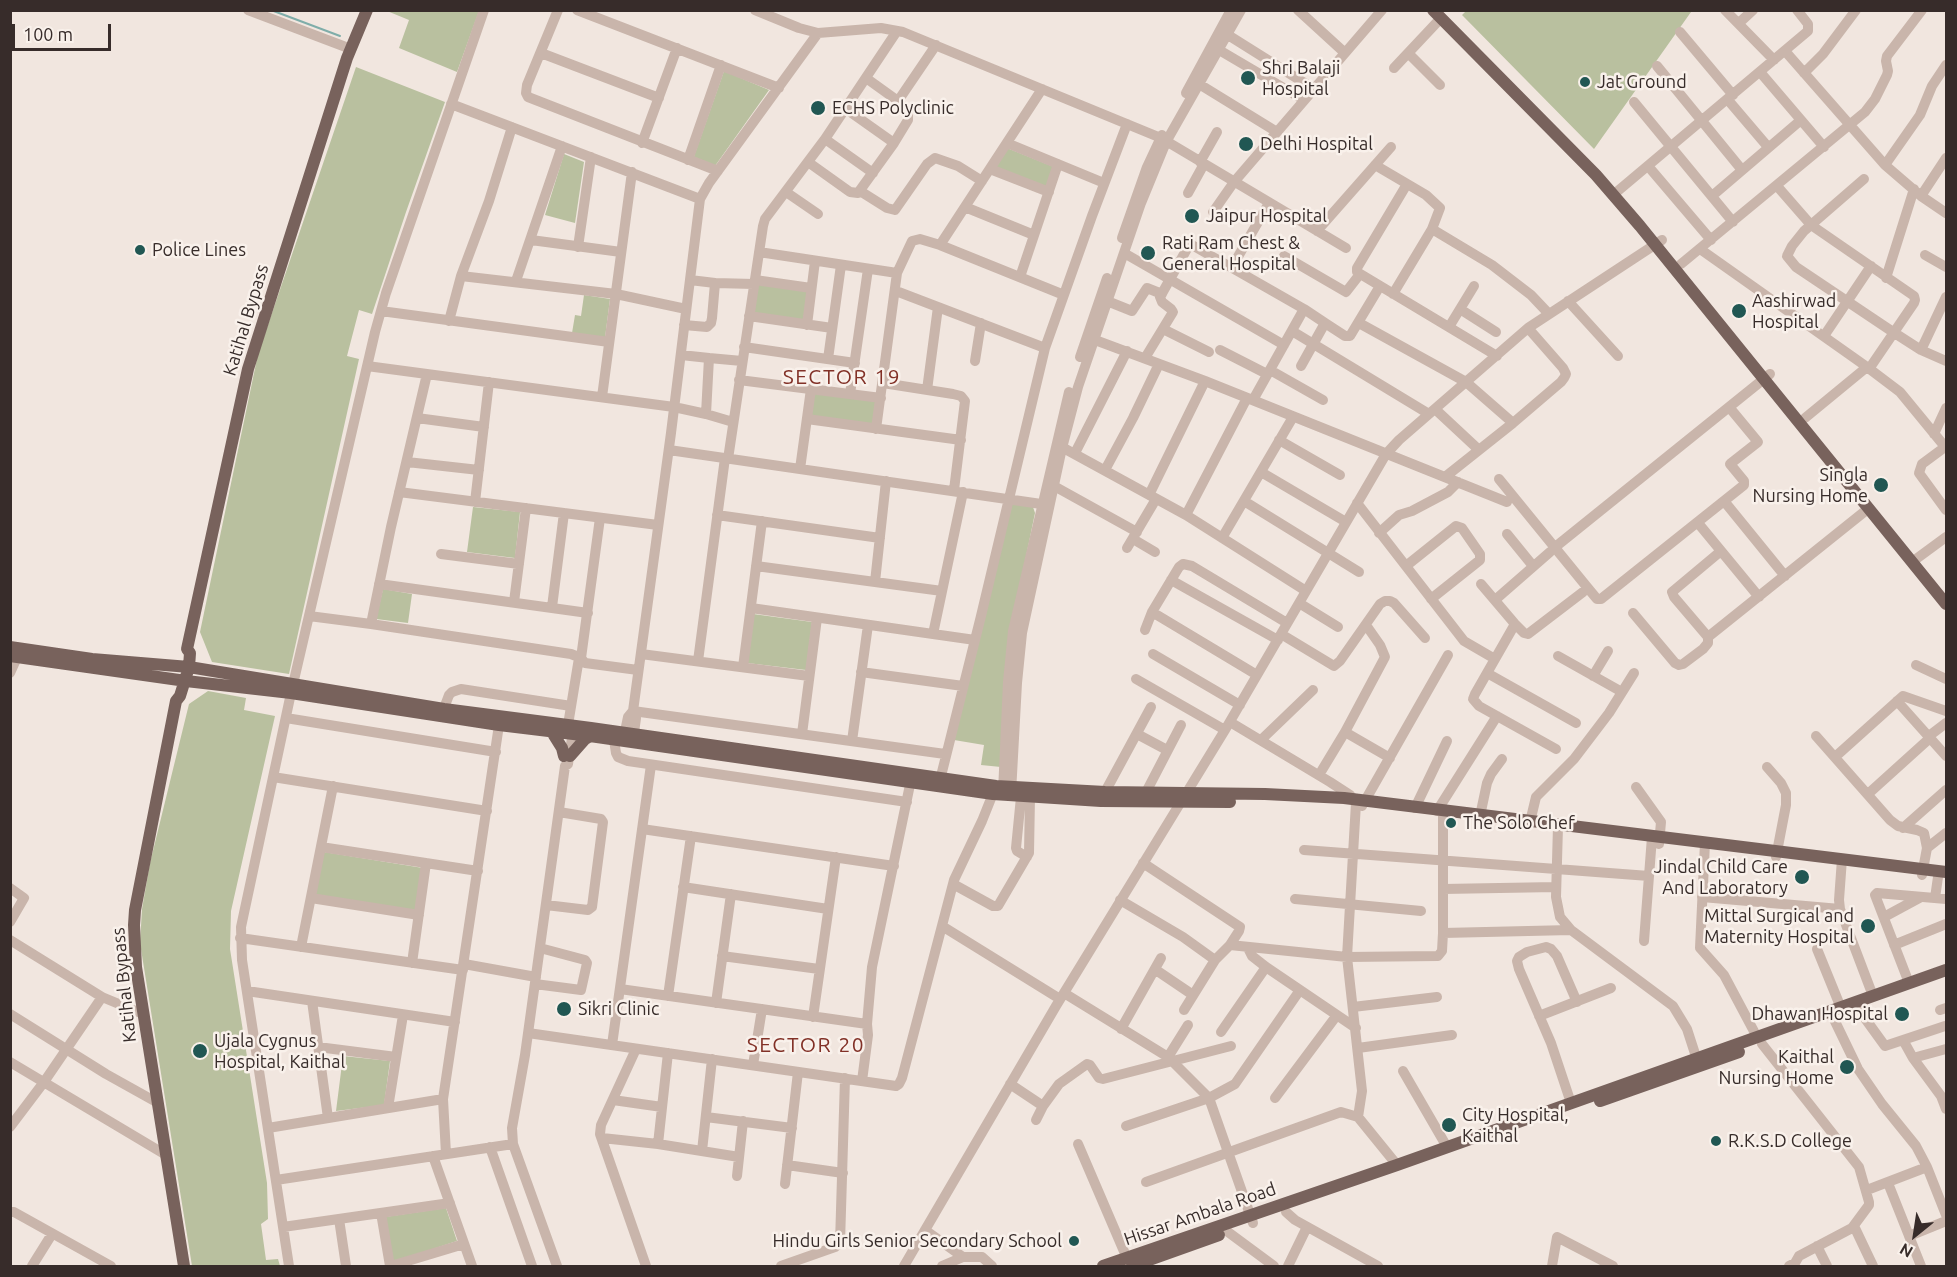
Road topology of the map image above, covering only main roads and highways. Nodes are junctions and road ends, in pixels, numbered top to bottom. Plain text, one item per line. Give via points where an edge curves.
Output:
1 (367, 10) edge
2 (1443, 13) edge
3 (1658, 242) junction
4 (1767, 376) junction
5 (1839, 465) junction
6 (1915, 560) junction
7 (1947, 593) edge
8 (1947, 604) edge
9 (15, 652) edge
10 (183, 666) junction
11 (180, 680) junction
12 (292, 689) junction
13 (442, 713) junction
14 (570, 729) junction
15 (552, 732) junction
16 (590, 736) junction
17 (626, 739) junction
18 (1008, 792) junction
19 (1144, 797) junction
20 (1360, 803) junction
21 (1441, 813) junction
22 (1558, 829) junction
23 (1944, 876) edge
24 (1947, 970) edge
25 (1947, 978) edge
26 (1834, 1013) junction
27 (1697, 1062) junction
28 (1310, 1200) junction
29 (1252, 1220) junction
30 (1135, 1264) edge
31 (184, 1266) edge
32 (1103, 1266) edge

1 - 10 main road, Katihal Bypass via 248,369
2 - 3 main road
3 - 4 main road
3 - 4 main road via 1681,264
4 - 5 main road
4 - 5 main road via 1806,418
5 - 6 main road
5 - 6 main road via 1869,508
6 - 7 main road
6 - 8 main road
9 - 10 main road
9 - 11 main road
10 - 11 main road, Katihal Bypass
10 - 12 main road
11 - 12 main road
11 - 31 main road, Katihal Bypass via 134,925 136,967
12 - 13 main road
13 - 14 main road
13 - 15 main road
14 - 15 main road
14 - 16 main road
14 - 17 main road
15 - 16 main road via 566,759
16 - 17 main road
17 - 18 main road
18 - 19 main road
18 - 19 main road via 1105,792
19 - 20 main road
20 - 21 main road
20 - 21 main road
21 - 22 main road
21 - 22 main road via 1530,822
22 - 23 main road
24 - 26 main road
25 - 26 main road
26 - 27 main road
27 - 28 main road
27 - 28 main road via 1570,1103
28 - 29 main road, Hissar Ambala Road
28 - 29 main road, Hissar Ambala Road via 1286,1212
29 - 30 main road, Hissar Ambala Road
29 - 30 main road, Hissar Ambala Road
30 - 32 main road, Hissar Ambala Road

